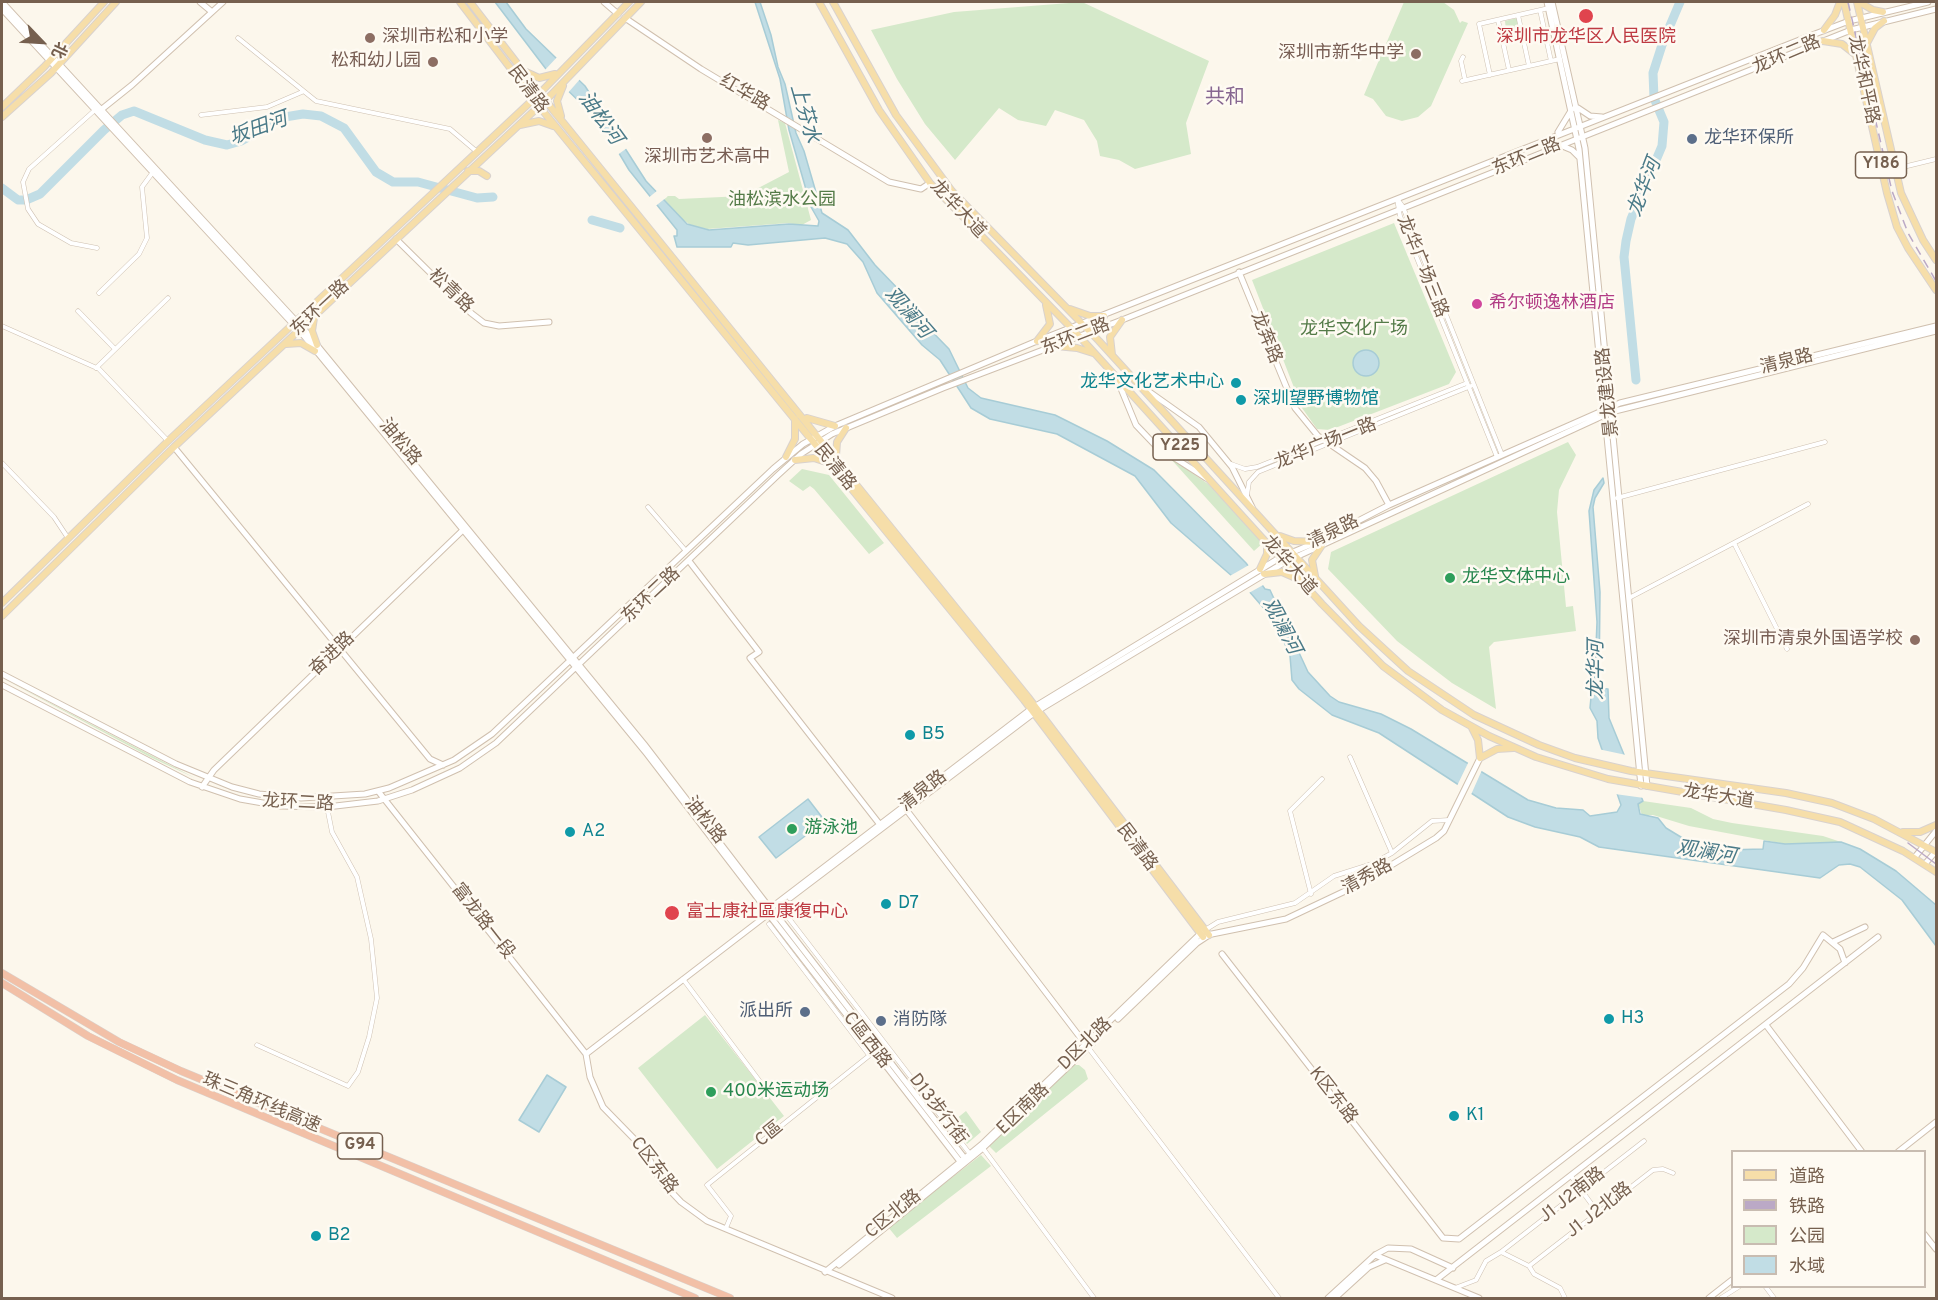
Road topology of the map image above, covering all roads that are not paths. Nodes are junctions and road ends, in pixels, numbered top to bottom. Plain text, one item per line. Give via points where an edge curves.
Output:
1 (2, 2) edge
2 (104, 2) edge
3 (116, 2) edge
4 (200, 2) edge
5 (223, 2) edge
6 (460, 2) edge
7 (470, 2) edge
8 (604, 2) edge
9 (629, 2) edge
10 (641, 2) edge
11 (819, 2) edge
12 (833, 2) edge
13 (1552, 2) edge
14 (1842, 2) edge
15 (1858, 2) edge
16 (1928, 2) edge
17 (1548, 5) edge
18 (2, 9) edge
19 (1936, 9) edge
20 (1540, 10) junction
21 (212, 12) junction
22 (1883, 12) junction
23 (618, 14) junction
24 (1518, 15) junction
25 (625, 18) junction
26 (1861, 18) junction
27 (1498, 20) junction
28 (1849, 21) junction
29 (1884, 21) junction
30 (1862, 26) junction
31 (1824, 30) junction
32 (1851, 30) junction
33 (238, 38) dead end
34 (1823, 41) junction
35 (1866, 44) junction
36 (1856, 55) junction
37 (1463, 57) dead end
38 (52, 58) junction
39 (1560, 58) junction
40 (1551, 61) junction
41 (58, 65) junction
42 (1529, 66) junction
43 (523, 70) junction
44 (1509, 70) junction
45 (1490, 75) junction
46 (550, 79) junction
47 (560, 88) junction
48 (302, 92) junction
49 (540, 93) junction
50 (533, 99) junction
51 (545, 100) junction
52 (1638, 104) joint
53 (538, 105) junction
54 (2, 107) edge
55 (1574, 107) junction
56 (101, 112) junction
57 (1641, 114) joint
58 (201, 115) dead end
59 (2, 117) edge
60 (1604, 118) junction
61 (563, 122) junction
62 (1578, 127) junction
63 (557, 128) junction
64 (512, 130) junction
65 (118, 131) junction
66 (1554, 136) junction
67 (1580, 137) junction
68 (1558, 145) junction
69 (476, 151) junction
70 (1580, 158) junction
71 (1936, 159) edge
72 (1894, 169) junction
73 (153, 172) junction
74 (467, 172) junction
75 (487, 176) dead end
76 (930, 183) junction
77 (1397, 199) junction
78 (1400, 208) junction
79 (396, 239) junction
80 (97, 248) dead end
81 (1936, 260) edge
82 (1239, 273) junction
83 (1936, 290) edge
84 (99, 293) dead end
85 (168, 298) dead end
86 (1045, 302) junction
87 (1065, 307) junction
88 (78, 311) dead end
89 (315, 315) junction
90 (1104, 316) junction
91 (1122, 320) junction
92 (549, 321) dead end
93 (294, 322) junction
94 (1083, 324) junction
95 (2, 326) edge
96 (1936, 326) edge
97 (300, 329) junction
98 (1072, 329) junction
99 (1090, 332) junction
100 (1936, 332) edge
101 (1079, 336) junction
102 (1037, 341) junction
103 (283, 345) junction
104 (1056, 346) junction
105 (316, 348) junction
106 (115, 349) junction
107 (1112, 355) junction
108 (1097, 356) junction
109 (96, 368) junction
110 (968, 375) junction
111 (1116, 377) junction
112 (1137, 383) junction
113 (1474, 383) junction
114 (942, 385) junction
115 (1468, 385) junction
116 (1608, 410) junction
117 (802, 415) junction
118 (795, 419) junction
119 (835, 426) junction
120 (846, 428) junction
121 (820, 438) junction
122 (168, 441) junction
123 (813, 442) junction
124 (1324, 442) junction
125 (1825, 442) dead end
126 (174, 447) junction
127 (1499, 456) junction
128 (786, 457) junction
129 (836, 457) junction
130 (795, 460) junction
131 (1228, 462) junction
132 (2, 463) edge
133 (830, 463) junction
134 (1212, 482) junction
135 (1247, 496) junction
136 (1616, 498) junction
137 (1808, 504) dead end
138 (1389, 505) junction
139 (648, 507) dead end
140 (1253, 510) junction
141 (465, 528) junction
142 (1276, 535) junction
143 (68, 538) junction
144 (1266, 540) junction
145 (1734, 543) junction
146 (1320, 544) junction
147 (686, 551) junction
148 (1294, 555) junction
149 (1283, 560) junction
150 (689, 561) junction
151 (1262, 571) junction
152 (1301, 580) junction
153 (1317, 580) junction
154 (1629, 598) junction
155 (2, 603) edge
156 (2, 616) edge
157 (340, 648) junction
158 (1787, 649) dead end
159 (571, 658) junction
160 (577, 666) junction
161 (2, 674) edge
162 (2, 685) edge
163 (1035, 709) junction
164 (1471, 726) junction
165 (1514, 748) junction
166 (1350, 757) dead end
167 (1480, 758) junction
168 (430, 759) junction
169 (445, 765) junction
170 (429, 772) junction
171 (1643, 773) junction
172 (207, 778) junction
173 (1322, 779) dead end
174 (1641, 786) junction
175 (202, 787) junction
176 (378, 791) junction
177 (384, 799) junction
178 (327, 807) junction
179 (906, 809) junction
180 (1449, 820) junction
181 (1936, 825) edge
182 (882, 827) junction
183 (1894, 829) junction
184 (1936, 831) edge
185 (1924, 844) junction
186 (1936, 852) edge
187 (1392, 853) junction
188 (1914, 858) junction
189 (1925, 864) junction
190 (1936, 872) edge
191 (1311, 894) junction
192 (771, 911) junction
193 (784, 912) dead end
194 (1865, 927) dead end
195 (1204, 934) junction
196 (1878, 937) dead end
197 (1833, 942) junction
198 (1221, 954) dead end
199 (1845, 963) junction
200 (2, 973) edge
201 (683, 979) junction
202 (2, 983) edge
203 (1766, 1025) junction
204 (257, 1044) dead end
205 (1087, 1046) junction
206 (586, 1053) junction
207 (872, 1053) junction
208 (767, 1090) dead end
209 (1936, 1122) edge
210 (1644, 1141) dead end
211 (982, 1147) junction
212 (1860, 1150) edge
213 (1901, 1150) edge
214 (965, 1160) junction
215 (1673, 1173) dead end
216 (1571, 1176) junction
217 (1581, 1190) junction
218 (1598, 1213) junction
219 (726, 1228) junction
220 (1926, 1236) edge
221 (1936, 1249) edge
222 (1502, 1252) junction
223 (1375, 1255) junction
224 (1392, 1262) junction
225 (1529, 1266) junction
226 (1453, 1268) junction
227 (827, 1273) junction
228 (1436, 1280) junction
229 (1731, 1281) edge
230 (1455, 1288) junction
231 (1738, 1288) edge
232 (721, 1295) junction
233 (695, 1299) edge
234 (729, 1299) edge
235 (736, 1299) edge
236 (892, 1299) edge
237 (1094, 1299) edge
238 (1279, 1299) edge
239 (1328, 1299) edge
240 (1335, 1299) edge
241 (1479, 1299) edge
242 (1565, 1299) edge
243 (1709, 1299) edge
244 (1721, 1299) edge

1 - 38 street, 油松路
2 - 38 main road
3 - 41 main road
4 - 21 street
5 - 21 street
6 - 50 main road, 民清路
7 - 43 main road, 民清路
8 - 23 street
9 - 23 main road, 东环一路
10 - 25 main road, 东环一路
11 - 76 main road, 龙华大道 via 879,110
12 - 87 main road, 龙华大道 via 890,106 926,158 976,217
13 - 55 street, 景龙建设路
14 - 28 main road, 龙华和平路 / Y186
14 - 31 main road
15 - 22 main road
15 - 26 main road, 龙华和平路 / Y186
16 - 22 street, 龙环二路
17 - 20 street
17 - 39 street, 景龙建设路
18 - 38 street, 油松路
19 - 29 street, 龙环二路
20 - 24 street
20 - 40 street
21 - 56 street
22 - 26 street, 龙环二路
23 - 46 main road, 东环一路
24 - 27 street
24 - 42 street
25 - 47 main road, 东环一路
25 - 76 street, 红华路 via 701,69 889,182 921,189
26 - 28 street, 龙环二路
26 - 30 main road, 龙华和平路 / Y186
27 - 44 street
27 - 45 street via 1479,24
28 - 31 street, 龙环二路
28 - 32 main road, 龙华和平路 / Y186
29 - 30 street, 龙环二路
29 - 35 main road
30 - 32 street, 龙环二路
30 - 35 main road, 龙华和平路 / Y186
31 - 52 street, 龙环二路
32 - 34 street, 龙环二路
32 - 36 main road, 龙华和平路 / Y186
33 - 48 street
34 - 36 main road via 1842,44
34 - 57 street, 龙环二路
35 - 72 main road, 龙华和平路 / Y186
36 - 83 main road, 龙华和平路 / Y186 via 1898,227
37 - 45 street via 1463,80
38 - 41 street, 油松路
38 - 54 main road
39 - 40 street
39 - 55 street, 景龙建设路
40 - 42 street
41 - 56 street, 油松路
41 - 59 main road
42 - 44 street
43 - 46 main road via 537,78
43 - 49 main road, 民清路
44 - 45 street
46 - 49 main road, 东环一路
47 - 51 main road, 东环一路
47 - 61 main road via 557,101
48 - 58 street via 267,107
48 - 69 street via 322,104 450,129
49 - 50 main road, 东环一路
49 - 51 main road, 民清路
50 - 53 main road, 民清路
50 - 69 main road, 东环一路
51 - 53 main road, 东环一路
51 - 61 main road, 民清路
52 - 60 street, 东环二路
53 - 63 main road, 民清路
53 - 64 main road, 东环一路
55 - 60 street
55 - 62 street, 景龙建设路
55 - 66 street
56 - 65 street, 油松路
56 - 80 street via 29,169 24,189 28,209 38,224 71,243
57 - 67 street, 东环二路
60 - 62 street, 东环二路
61 - 117 main road, 民清路
62 - 66 street, 东环二路
62 - 67 street, 景龙建设路
63 - 64 main road via 535,121
63 - 118 main road, 民清路
64 - 74 main road, 东环一路
65 - 73 street, 油松路
65 - 93 street, 油松路
66 - 77 street, 东环二路
67 - 68 street, 东环二路
67 - 70 street, 景龙建设路
67 - 116 street, 景龙建设路
68 - 70 street
68 - 78 street, 东环二路
69 - 93 main road, 东环一路
70 - 116 street, 景龙建设路
71 - 72 street
72 - 81 main road, 龙华和平路 / Y186 via 1901,194
73 - 84 street via 142,187 147,238 139,254
73 - 93 street, 油松路
74 - 75 main road via 479,171
74 - 79 main road, 东环一路
76 - 86 main road, 龙华大道
77 - 78 street, 龙华广场三路
77 - 90 street, 东环二路
78 - 82 street, 东环二路
78 - 113 street, 龙华广场三路
78 - 115 street, 龙华广场三路
79 - 89 main road, 东环一路
79 - 92 street, 松青路 via 484,323 499,326
82 - 91 street, 东环二路
82 - 124 street, 龙奔路 via 1292,403
85 - 106 street
86 - 98 main road, 龙华大道
86 - 102 main road via 1050,324
87 - 90 main road via 1085,315
87 - 94 main road, 龙华大道
88 - 106 street
89 - 97 main road, 东环一路
89 - 105 main road via 312,326
90 - 94 street, 东环二路
91 - 99 street, 东环二路
91 - 107 main road via 1110,337
93 - 97 street, 油松路
93 - 122 main road, 东环一路
94 - 98 street, 东环二路
94 - 99 main road, 龙华大道 / Y225
95 - 109 street
96 - 116 street, 清泉路
97 - 103 main road, 东环一路
97 - 105 street, 油松路
98 - 101 main road, 龙华大道 / Y225
98 - 102 street, 东环二路
99 - 101 street, 东环二路
99 - 107 main road, 龙华大道 / Y225
100 - 116 street, 清泉路
101 - 104 street, 东环二路
101 - 108 main road, 龙华大道 / Y225
102 - 110 street, 东环二路
103 - 105 main road via 296,342
103 - 126 main road, 东环一路
104 - 108 main road via 1081,349
104 - 110 street, 东环二路
105 - 141 street, 油松路
106 - 109 street
107 - 112 main road, 龙华大道 / Y225
108 - 111 main road, 龙华大道 / Y225
109 - 122 street
110 - 114 street, 东环二路
111 - 134 main road, 龙华大道 / Y225
111 - 134 street via 1136,425 1156,446
112 - 131 street via 1192,421
112 - 140 main road, 龙华大道 / Y225
113 - 115 street, 龙华广场一路
113 - 127 street, 龙华广场三路
114 - 119 street, 东环二路
114 - 120 street, 东环二路
115 - 124 street, 龙华广场一路
115 - 127 street, 龙华广场三路
116 - 127 street, 清泉路
116 - 136 street, 景龙建设路
116 - 146 street, 清泉路
117 - 119 main road via 816,423
117 - 121 main road, 民清路
118 - 123 main road, 民清路
118 - 128 main road via 795,439
119 - 121 street, 东环二路
120 - 121 street, 东环二路
120 - 129 main road via 837,442
121 - 123 street, 东环二路
121 - 129 main road, 民清路
122 - 143 main road, 东环一路
123 - 128 street, 东环二路
123 - 130 street, 东环二路
123 - 133 main road, 民清路
124 - 131 street, 龙华广场一路 via 1250,468
124 - 135 street, 龙华广场一路 via 1258,472 1249,482
124 - 138 street, 龙奔路 via 1365,468
125 - 136 street
126 - 156 main road, 东环一路
126 - 157 street
127 - 138 street, 清泉路
128 - 147 street, 东环二路
129 - 163 main road, 民清路
130 - 133 main road via 814,458
130 - 150 street, 东环二路
131 - 135 street
132 - 143 street via 54,517
133 - 163 main road, 民清路
134 - 144 main road, 龙华大道 / Y225
135 - 140 street
136 - 154 street, 景龙建设路
136 - 171 street, 景龙建设路
137 - 145 street
138 - 146 street, 清泉路
139 - 147 street
140 - 142 main road, 龙华大道 / Y225
141 - 157 street, 奋进路
141 - 159 street, 油松路
142 - 146 main road
142 - 148 main road, 龙华大道 / Y225
143 - 155 main road, 东环一路
144 - 149 main road, 龙华大道 / Y225
144 - 151 main road
145 - 154 street
145 - 158 street
146 - 148 street, 清泉路
146 - 153 main road via 1312,560
147 - 159 street, 东环二路
148 - 149 street, 清泉路
148 - 153 main road, 龙华大道
149 - 151 street, 清泉路
149 - 152 main road, 龙华大道
150 - 160 street, 东环二路
150 - 182 street via 759,652 750,658
151 - 152 main road
151 - 163 street, 清泉路 via 1229,587
151 - 163 street, 清泉路 via 1234,593
152 - 164 main road, 龙华大道 via 1383,666 1442,710
153 - 171 main road, 龙华大道 via 1374,641 1441,695 1521,737 1593,762
154 - 171 street, 景龙建设路
157 - 168 street
157 - 172 street, 奋进路
159 - 160 street, 油松路
159 - 169 street, 龙环二路 via 492,734
160 - 177 street, 龙环二路 via 518,724 478,756 443,777
160 - 192 street, 油松路
161 - 172 street, 龙环二路
162 - 175 street, 龙环二路
163 - 179 street, 清泉路
163 - 195 main road, 民清路
164 - 165 main road, 龙华大道
164 - 167 main road
165 - 167 main road via 1497,749
165 - 174 main road, 龙华大道 via 1593,775
166 - 187 street
167 - 180 street, 清秀路
168 - 169 street
168 - 170 street
169 - 170 street, 龙环二路
170 - 176 street, 龙环二路
171 - 174 street, 景龙建设路
171 - 183 main road, 龙华大道 via 1832,803
172 - 175 street, 奋进路
172 - 176 street, 龙环二路 via 244,790 293,798
173 - 191 street via 1290,811
174 - 188 main road, 龙华大道 via 1831,819
175 - 178 street, 龙环二路 via 265,804
176 - 177 street, 富龙路一段
177 - 178 street, 龙环二路
177 - 206 street, 富龙路一段
178 - 204 street via 332,832 357,877 371,939 377,998 369,1037 358,1072 348,1086
179 - 182 street, 清泉路
179 - 205 street
180 - 187 street via 1432,821
180 - 195 street, 清秀路 via 1436,838 1339,894 1286,919
181 - 183 main road via 1916,833
182 - 192 street, 清泉路
183 - 185 main road, 龙华大道
184 - 185 street
185 - 186 main road, 龙华大道
185 - 188 street
186 - 189 street
187 - 191 street via 1334,876
188 - 189 main road, 龙华大道
189 - 190 main road, 龙华大道
191 - 195 street via 1288,906 1218,922
192 - 201 street, 清泉路
192 - 207 street, C區西路
192 - 214 street
193 - 214 street, D13步行街
194 - 197 street
195 - 205 street, D区北路
196 - 199 street
197 - 198 street, K区东路 via 1823,935 1789,984 1459,1239 1443,1238
197 - 199 street
199 - 203 street
200 - 232 highway, 珠三角环线高速 / G94 via 118,1042 180,1071
201 - 206 street, 清泉路
201 - 208 street
202 - 233 highway, 珠三角环线高速 / G94 via 88,1036 177,1080
203 - 212 street
203 - 216 street
205 - 211 street, E区南路
205 - 238 street
206 - 219 street, C区东路 via 590,1077 603,1107 645,1150 660,1180 707,1221
207 - 207 street via 862,1046 820,992 769,924 862,1046
207 - 214 street, C區西路
207 - 219 street, C區 via 706,1185 731,1216
209 - 213 street
210 - 217 street, J1 J2南路
211 - 214 street, E区南路
211 - 237 street
214 - 227 street, C区北路
215 - 218 street, J1 J2北路 via 1653,1170
216 - 217 street
216 - 226 street
217 - 218 street
217 - 222 street, J1 J2南路
218 - 225 street, J1 J2北路
219 - 227 street, C区东路
220 - 221 street
222 - 225 street
222 - 230 street, J1 J2南路 via 1486,1261 1476,1280
223 - 224 street
223 - 226 street via 1388,1248 1405,1248
223 - 239 street
224 - 228 street
224 - 240 street via 1375,1262
225 - 242 street via 1534,1274 1560,1288
226 - 228 street
227 - 236 street, C区东路
228 - 230 street
229 - 243 street
230 - 241 street
231 - 244 street
232 - 234 highway, 珠三角环线高速 / G94
232 - 235 highway

